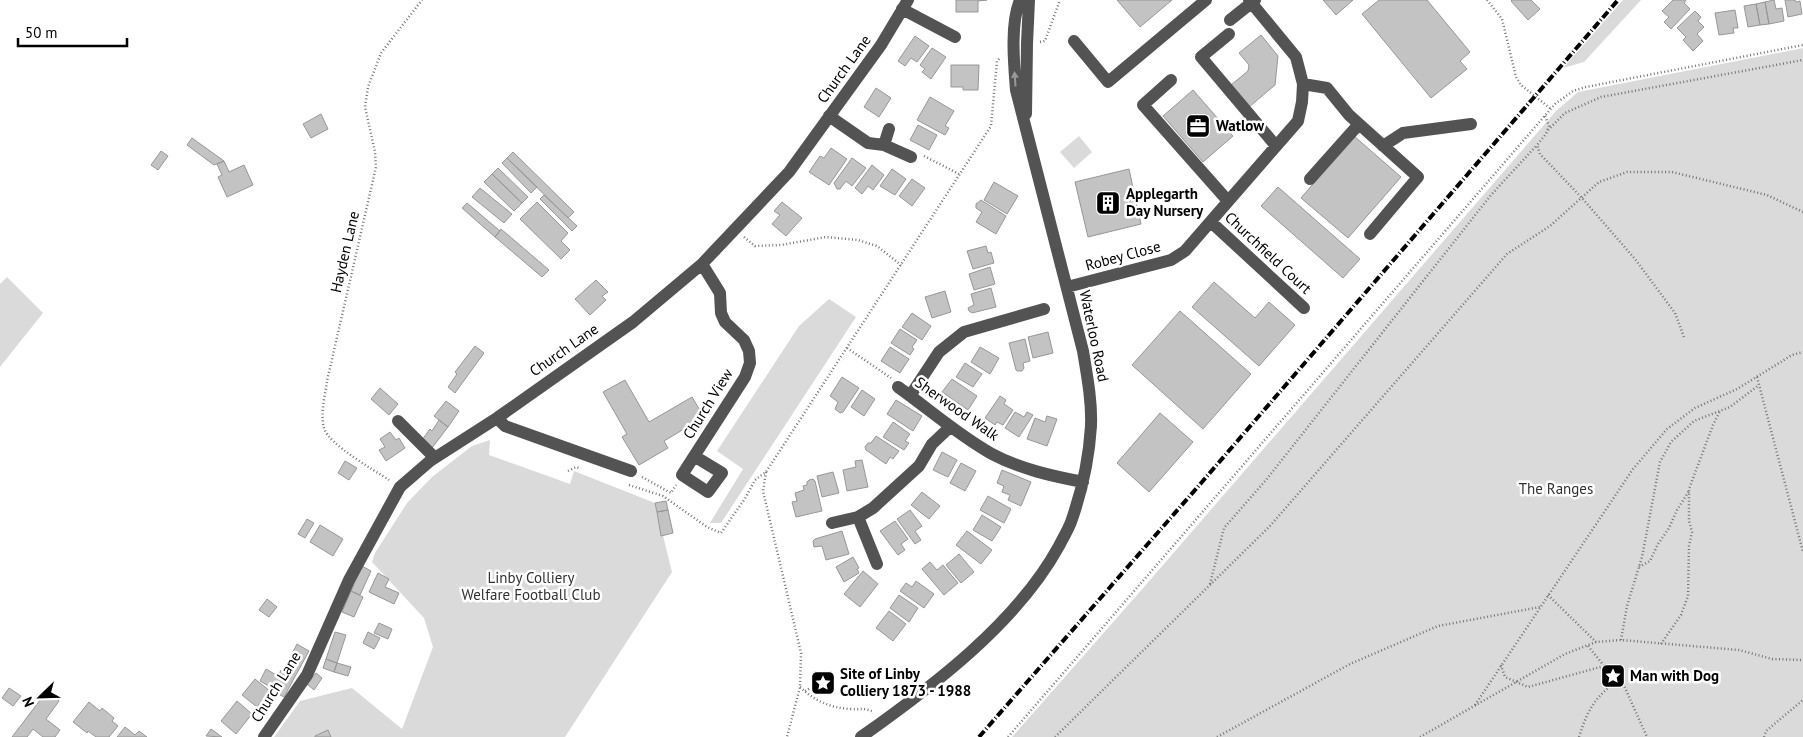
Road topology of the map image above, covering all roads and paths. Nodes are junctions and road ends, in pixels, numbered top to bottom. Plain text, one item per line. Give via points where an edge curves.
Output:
1 (422, 0) edge
2 (1020, 0) edge
3 (1029, 0) edge
4 (1060, 0) edge
5 (1206, 0) edge
6 (1487, 0) edge
7 (1252, 1) edge
8 (905, 5) edge
9 (1230, 20) dead end
10 (1228, 34) dead end
11 (955, 37) dead end
12 (1074, 41) dead end
13 (1034, 44) dead end
14 (1803, 45) edge
15 (1003, 55) dead end
16 (1803, 60) edge
17 (1171, 80) dead end
18 (1303, 84) junction
19 (1551, 109) junction
20 (829, 116) junction
21 (1545, 116) junction
22 (1359, 124) junction
23 (1471, 124) dead end
24 (1025, 126) junction
25 (889, 129) dead end
26 (1547, 130) dead end
27 (1537, 145) dead end
28 (884, 146) junction
29 (1276, 146) junction
30 (1384, 146) junction
31 (911, 157) joint
32 (958, 174) junction
33 (1310, 179) dead end
34 (1582, 198) junction
35 (1228, 201) junction
36 (1803, 212) edge
37 (1211, 222) junction
38 (735, 230) junction
39 (1370, 234) dead end
40 (702, 264) junction
41 (901, 265) junction
42 (1067, 287) junction
43 (1304, 308) dead end
44 (1044, 309) dead end
45 (1684, 337) dead end
46 (847, 348) junction
47 (1803, 352) edge
48 (1757, 376) junction
49 (1759, 385) junction
50 (898, 388) joint
51 (910, 396) junction
52 (1720, 411) junction
53 (497, 418) junction
54 (398, 421) dead end
55 (950, 427) junction
56 (694, 456) junction
57 (434, 457) junction
58 (585, 470) dead end
59 (568, 471) dead end
60 (631, 471) joint
61 (766, 472) junction
62 (682, 475) junction
63 (1083, 482) junction
64 (628, 484) dead end
65 (400, 487) junction
66 (1689, 490) junction
67 (858, 517) junction
68 (832, 524) dead end
69 (1803, 552) edge
70 (878, 564) dead end
71 (1638, 567) junction
72 (1209, 586) dead end
73 (1548, 595) junction
74 (1540, 607) junction
75 (1621, 640) junction
76 (1596, 642) junction
77 (1660, 644) junction
78 (1588, 646) junction
79 (1803, 660) edge
80 (1501, 665) junction
81 (1605, 666) junction
82 (1621, 679) junction
83 (1516, 682) junction
84 (825, 686) dead end
85 (800, 687) junction
86 (1607, 688) junction
87 (804, 691) junction
88 (1803, 700) edge
89 (1474, 705) junction
90 (889, 717) junction
91 (264, 737) edge
92 (786, 737) edge
93 (861, 737) edge
94 (1008, 737) edge
95 (1055, 737) edge
96 (1217, 737) edge
97 (1420, 737) edge
98 (1579, 737) edge
99 (1646, 737) edge
100 (1764, 737) edge

1 - 65 path, Hayden Lane via 381,53 368,86 365,107 376,167 323,408 324,430 340,448
24 -> 2 street, Waterloo Road via 1016,90 1013,54
3 - 24 street, Waterloo Road
4 - 13 path via 1045,41
5 - 12 street via 1108,82
6 - 19 path via 1502,19 1516,77 1521,85
7 - 9 street, Robey Close
7 - 18 street, Robey Close via 1296,57
8 - 11 street
8 - 20 street, Church Lane via 881,45
10 - 29 street via 1201,57
14 - 19 path via 1573,90
15 - 32 path via 997,61 991,126
16 - 26 path via 1601,97 1565,114
17 - 35 street via 1143,104
18 - 22 street via 1327,88
18 - 29 street, Robey Close via 1298,121
19 - 21 path
20 - 28 street via 868,143
20 - 38 street, Church Lane via 789,172
21 - 34 path via 1549,126 1537,145 1540,154
21 - 94 path
22 - 30 street
22 - 33 street
23 - 30 street via 1403,133
24 - 42 street, Waterloo Road
25 - 28 street
27 - 72 path via 1491,195 1266,480 1224,528
28 - 31 street
29 - 35 street, Robey Close
30 - 39 street via 1418,177
31 - 32 path via 922,155
32 - 41 path
34 - 36 path via 1600,182 1627,172 1672,172 1767,195
34 - 45 path via 1670,305
34 - 95 path via 1550,226 1507,254 1270,526
35 - 37 street, Robey Close
37 - 42 street, Robey Close via 1185,251 1171,260
37 - 43 street, Churchfield Court
38 - 40 street, Church Lane
38 - 41 path via 755,246 826,237 858,240 877,246
40 - 53 street, Church Lane via 634,322
40 - 56 street, Church View via 720,293 725,322 744,340 750,363 746,377
41 - 46 path
42 - 63 street, Waterloo Road via 1084,350 1090,388 1091,424
44 - 51 street via 964,332 939,352
46 - 50 path via 892,379
46 - 61 path
47 - 48 path
48 - 49 path
48 - 73 path via 1695,408 1667,429 1633,469
49 - 52 path
49 - 69 path
50 - 51 street, Sherwood Walk
51 - 55 street, Sherwood Walk
52 - 66 path
52 - 71 path via 1694,421 1671,442 1660,462
53 - 57 street, Church Lane
53 - 60 street via 505,426
54 - 57 street
55 - 63 street, Sherwood Walk via 993,454 1043,474
55 - 67 street via 932,444 919,466 873,508
56 - 62 street, Church View
56 - 62 street, Church View via 722,474 708,492
57 - 65 street, Church Lane
58 - 59 path via 576,467
60 - 62 path via 671,493
61 - 64 path via 755,480 721,533 663,496
61 - 85 path via 763,491 801,653
63 - 90 street, Waterloo Road via 1071,524 1052,559 1010,614 944,674
65 - 91 street, Church Lane via 349,580 307,675
66 - 71 path via 1650,561
66 - 77 path via 1692,532 1688,596 1681,615
67 - 68 street
67 - 70 street
71 - 75 path
73 - 74 path
73 - 76 path
74 - 80 path
74 - 96 path via 1438,626 1350,664
75 - 76 path
75 - 77 path
76 - 78 path
77 - 79 path via 1740,650 1772,659
78 - 81 path
78 - 83 path via 1565,654
80 - 83 path via 1505,677
80 - 89 path
81 - 82 path
81 - 83 path via 1528,687
81 - 86 path
82 - 86 path
82 - 99 path
83 - 89 path
84 - 87 path
85 - 87 path
85 - 92 path
86 - 98 path via 1586,715
87 - 90 path via 826,705 852,710 863,708
88 - 100 path via 1766,731
89 - 97 path
90 - 93 street, Waterloo Road

